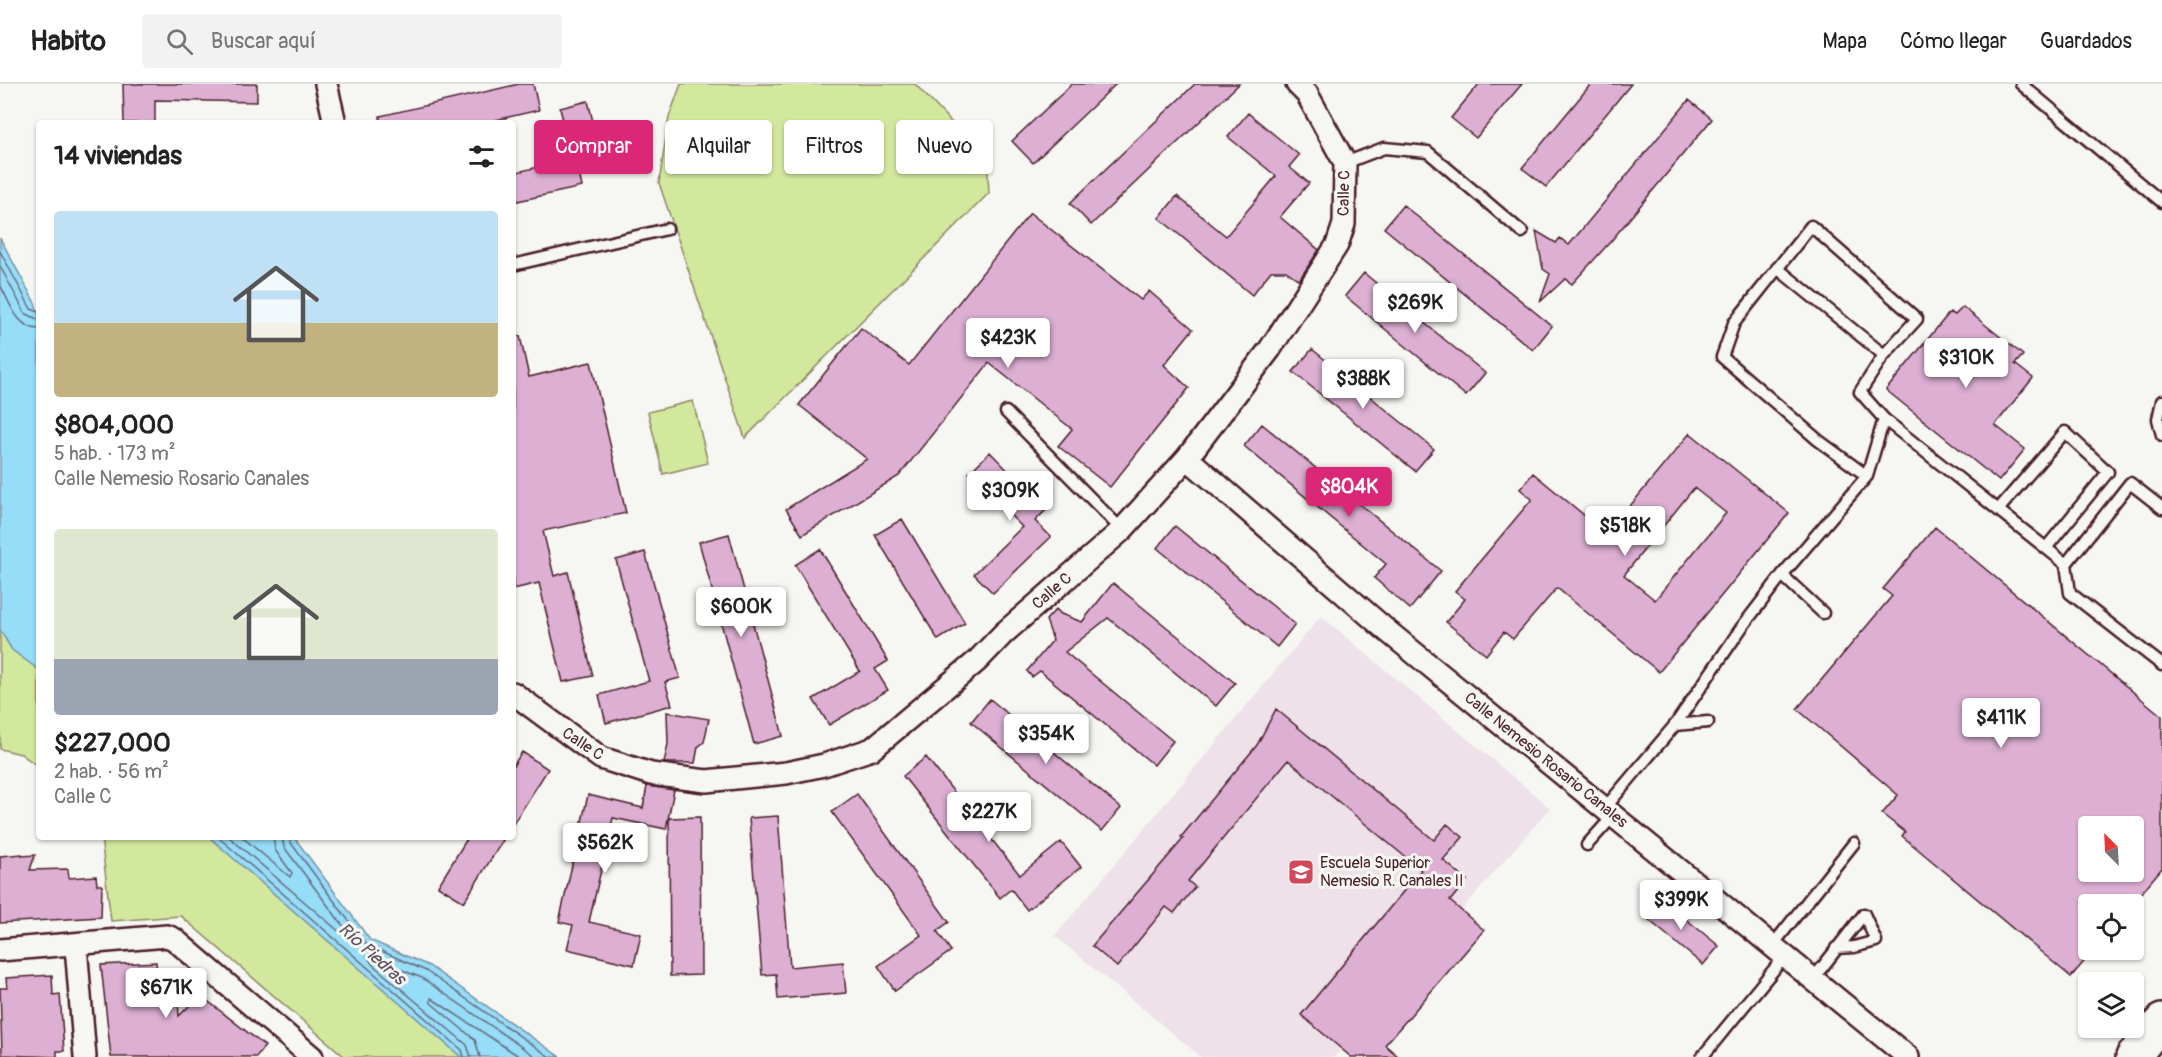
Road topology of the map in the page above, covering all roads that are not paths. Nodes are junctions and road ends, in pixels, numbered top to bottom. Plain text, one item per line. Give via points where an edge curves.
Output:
1 (326, 84) edge
2 (1297, 84) edge
3 (2020, 84) edge
4 (334, 120) edge
5 (1345, 163) junction
6 (2162, 202) edge
7 (667, 229) dead end
8 (1522, 232) dead end
9 (516, 264) edge
10 (1777, 268) junction
11 (1884, 355) junction
12 (2162, 401) edge
13 (1006, 412) dead end
14 (1884, 419) junction
15 (2162, 435) edge
16 (1187, 458) junction
17 (1867, 476) junction
18 (2162, 508) edge
19 (1998, 510) junction
20 (1122, 530) junction
21 (2046, 548) junction
22 (2066, 564) junction
23 (1782, 575) junction
24 (1823, 613) dead end
25 (2162, 665) edge
26 (516, 695) edge
27 (1708, 722) dead end
28 (1675, 725) junction
29 (1609, 812) junction
30 (1854, 843) dead end
31 (1587, 845) dead end
32 (76, 946) junction
33 (1836, 948) junction
34 (0, 950) edge
35 (1779, 951) junction
36 (1812, 979) junction
37 (2162, 1021) edge
38 (85, 1057) edge
39 (312, 1057) edge
40 (1702, 1057) edge
41 (1908, 1057) edge
42 (2133, 1057) edge

1 - 4 street
2 - 5 street, Calle C via 1307,94
3 - 6 lane
5 - 8 lane via 1384,147 1428,152
5 - 16 street, Calle C via 1344,224 1337,245 1270,349
7 - 9 lane
10 - 11 lane
10 - 11 lane via 1811,226 1917,319
10 - 17 lane via 1734,323 1722,357 1818,440
11 - 14 lane via 1860,392
12 - 15 lane via 2158,418
13 - 20 lane
14 - 17 lane
14 - 19 lane
16 - 20 street, Calle C
16 - 29 street, Calle Nemesio Rosario Canales via 1386,629
17 - 23 lane
18 - 22 lane via 2130,483
19 - 21 lane
19 - 21 lane via 2065,432 2108,472
20 - 26 street, Calle C via 872,749 824,765 705,781 651,774 601,758
21 - 22 lane
22 - 25 lane via 2070,593
23 - 24 lane
23 - 28 lane
27 - 28 lane
28 - 29 lane
29 - 31 lane
29 - 35 street, Calle Nemesio Rosario Canales
30 - 35 lane
32 - 34 street
32 - 38 street
32 - 39 street via 167,936 174,939
33 - 33 lane via 1864,915 1876,941
33 - 36 lane
35 - 36 street, Calle Nemesio Rosario Canales
35 - 40 lane
36 - 41 street, Calle Nemesio Rosario Canales
37 - 42 main road

